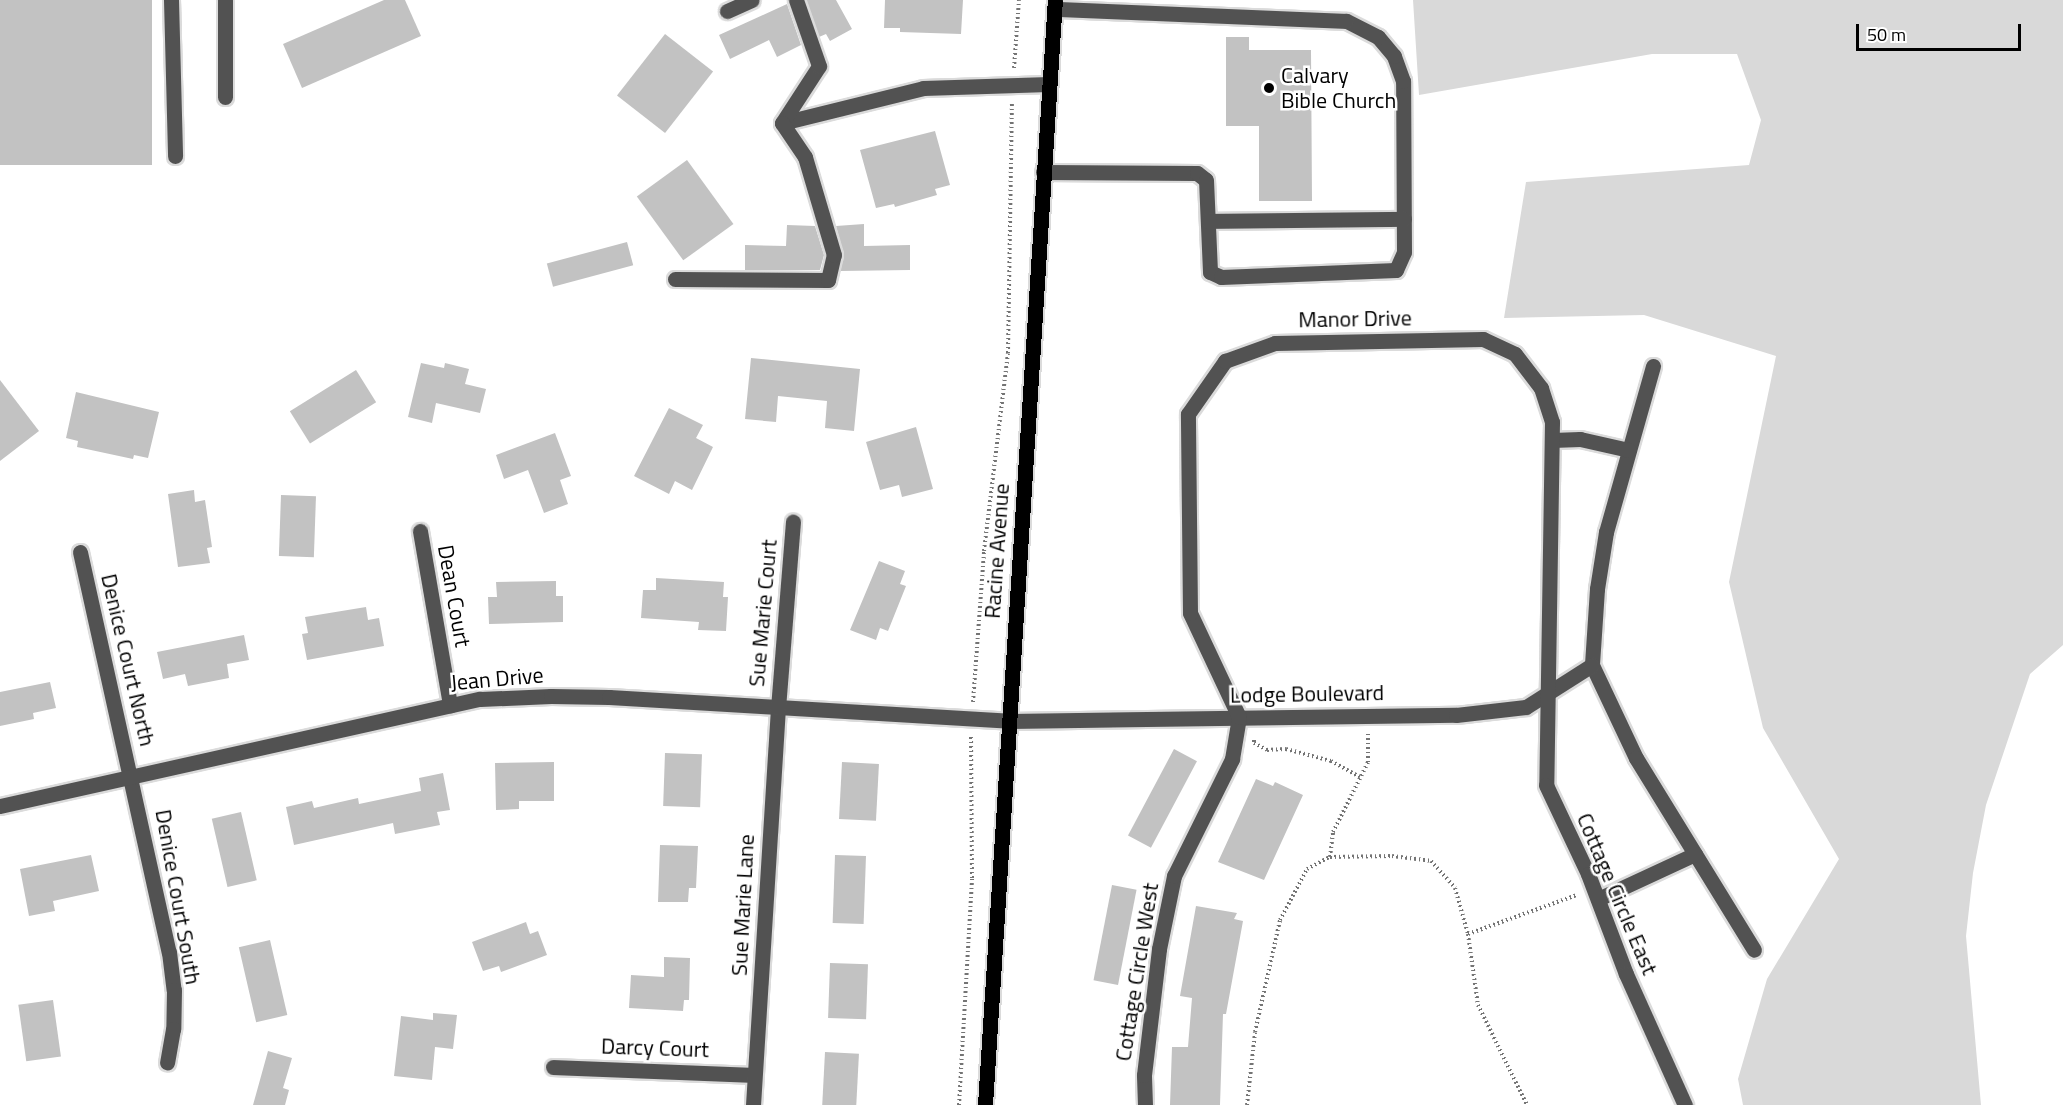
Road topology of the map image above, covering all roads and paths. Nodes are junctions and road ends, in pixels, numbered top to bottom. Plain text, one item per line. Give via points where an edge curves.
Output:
1 (171, 0) edge
2 (225, 0) edge
3 (752, 0) edge
4 (796, 0) edge
5 (1019, 0) edge
6 (1055, 5) edge
7 (727, 11) dead end
8 (1049, 84) junction
9 (1013, 86) junction
10 (225, 97) dead end
11 (782, 123) junction
12 (175, 156) dead end
13 (1043, 172) junction
14 (1404, 219) junction
15 (1208, 221) junction
16 (675, 279) dead end
17 (1653, 366) dead end
18 (1552, 440) junction
19 (1629, 450) junction
20 (793, 522) dead end
21 (420, 531) dead end
22 (80, 552) dead end
23 (1592, 665) junction
24 (975, 679) dead end
25 (1550, 692) junction
26 (450, 705) junction
27 (777, 708) junction
28 (1368, 715) junction
29 (1239, 717) junction
30 (1256, 717) junction
31 (1009, 721) junction
32 (971, 748) dead end
33 (132, 777) junction
34 (1360, 777) junction
35 (0, 806) edge
36 (1695, 854) junction
37 (1330, 857) junction
38 (1595, 894) junction
39 (1468, 934) junction
40 (1754, 950) dead end
41 (167, 1062) dead end
42 (553, 1067) dead end
43 (754, 1075) junction
44 (753, 1105) edge
45 (959, 1105) edge
46 (986, 1105) edge
47 (1145, 1105) edge
48 (1246, 1105) edge
49 (1527, 1105) edge
50 (1685, 1105) edge

1 - 12 street
2 - 10 street
3 - 7 street
4 - 11 street via 819,66
5 - 9 path
6 - 8 main road, Racine Avenue
6 - 14 street via 1346,21 1378,37 1394,56 1403,81
8 - 9 street
8 - 13 main road, Racine Avenue
9 - 11 street via 923,88
9 - 24 path via 1008,353 984,551
11 - 16 street via 805,157 831,244 834,255 828,280
13 - 15 street via 1197,173 1206,180
13 - 31 main road, Racine Avenue
14 - 15 street
14 - 15 street via 1404,252 1396,270 1221,277 1210,272
17 - 19 street
18 - 19 street via 1580,439
18 - 25 street, Manor Drive
18 - 29 street, Manor Drive via 1552,422 1541,388 1515,354 1483,339 1275,343 1225,361 1188,414 1190,613
19 - 23 street via 1606,532
20 - 27 street, Sue Marie Court
21 - 26 street, Dean Court
22 - 33 street, Denice Court North
23 - 25 street, Lodge Boulevard
23 - 36 street via 1636,758
25 - 28 street, Lodge Boulevard via 1526,707 1456,715
25 - 38 street, Cottage Circle East via 1546,785
26 - 27 street, Jean Drive via 480,699 551,696
26 - 33 street, Jean Drive
27 - 31 street, Jean Drive
27 - 43 street, Sue Marie Lane
28 - 30 street, Lodge Boulevard
28 - 34 path via 1368,762
29 - 30 street, Lodge Boulevard
29 - 31 street, Lodge Boulevard
29 - 47 street, Cottage Circle West via 1232,759 1174,876 1159,949 1144,1075
30 - 34 path via 1254,742 1267,750 1286,749 1331,760
31 - 46 main road, Racine Avenue
32 - 45 path via 972,878
33 - 35 street, Jean Drive
33 - 41 street, Denice Court South via 174,990
34 - 37 path via 1333,832
36 - 38 street
36 - 40 street
37 - 39 path via 1392,856 1431,861 1455,888
37 - 48 path via 1307,869 1280,920 1255,1032
38 - 39 path
38 - 50 street, Cottage Circle East
39 - 49 path via 1478,1005
42 - 43 street, Darcy Court
43 - 44 street, Sue Marie Lane

